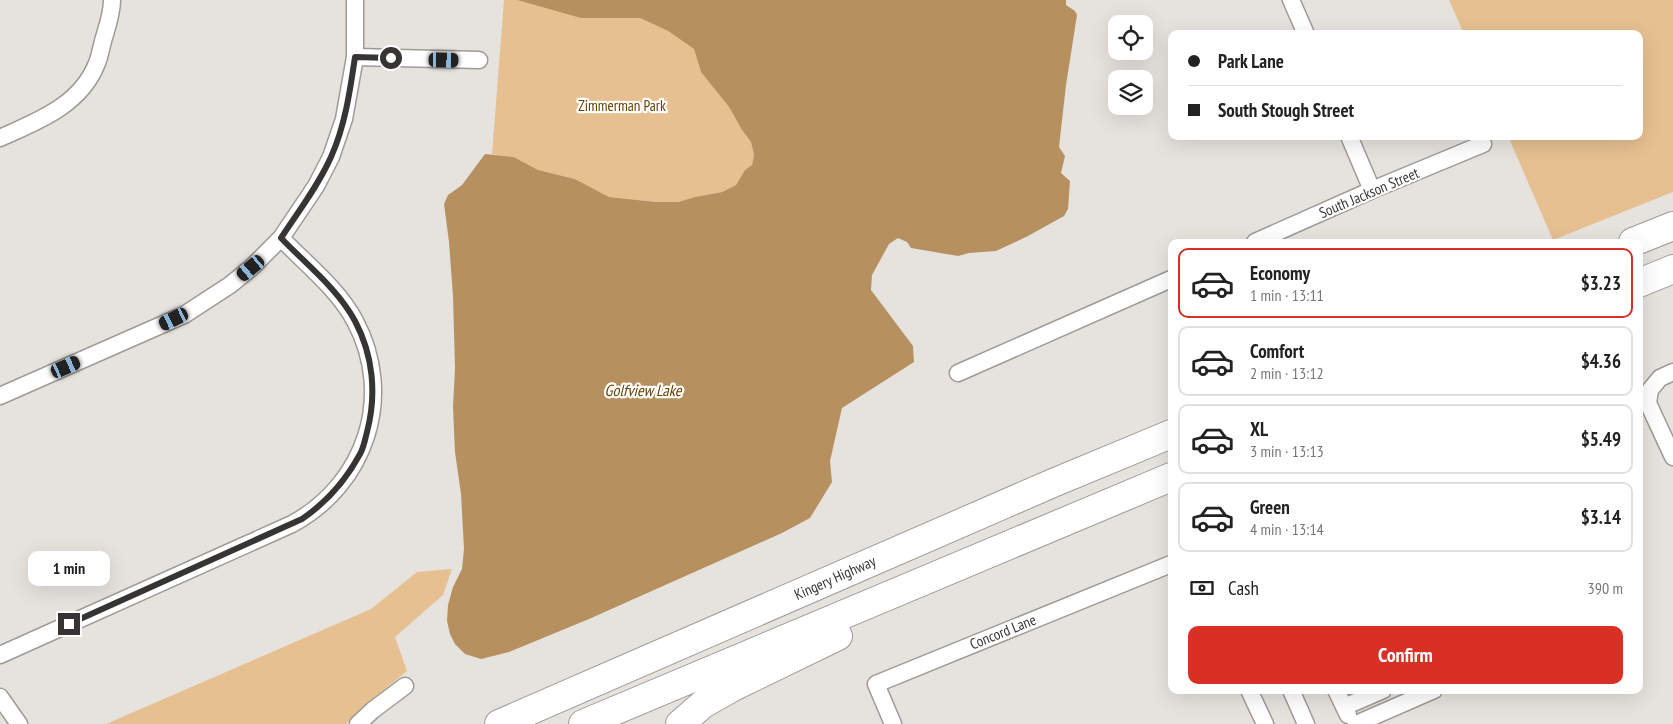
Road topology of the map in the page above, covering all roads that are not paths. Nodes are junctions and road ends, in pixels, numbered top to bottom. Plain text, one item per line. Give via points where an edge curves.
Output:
1 (355, 0) edge
2 (1291, 0) edge
3 (111, 7) edge
4 (1304, 30) edge
5 (355, 57) junction
6 (479, 60) dead end
7 (0, 138) edge
8 (1351, 140) edge
9 (1483, 144) dead end
10 (1372, 190) junction
11 (1673, 226) edge
12 (281, 238) junction
13 (1262, 239) edge
14 (1640, 239) edge
15 (1673, 269) edge
16 (1168, 280) edge
17 (1643, 281) edge
18 (958, 373) dead end
19 (1666, 375) edge
20 (0, 396) edge
21 (1168, 435) edge
22 (1673, 457) edge
23 (1168, 479) edge
24 (1070, 520) junction
25 (1168, 565) edge
26 (0, 655) edge
27 (405, 686) dead end
28 (1251, 694) edge
29 (1293, 694) edge
30 (1338, 694) edge
31 (1374, 694) edge
32 (1425, 694) edge
33 (0, 697) edge
34 (1344, 707) junction
35 (19, 724) edge
36 (358, 724) edge
37 (499, 724) edge
38 (583, 724) edge
39 (680, 724) edge
40 (893, 724) edge
41 (1265, 724) edge
42 (1306, 724) edge
43 (1352, 724) edge
44 (1356, 724) edge

1 - 5 street
2 - 4 street
3 - 7 street via 97,64 84,86 50,116
5 - 6 street
5 - 12 street via 347,107 331,157
8 - 10 street
9 - 10 street, South Jackson Street
10 - 13 street, South Jackson Street
11 - 14 highway
12 - 20 street via 230,285 184,315
12 - 26 street via 342,301 364,340 373,386 369,422 361,452 334,492 302,519
15 - 17 highway
16 - 18 street
19 - 22 street via 1650,390 1648,403
21 - 37 highway, Kingery Highway
23 - 24 highway
24 - 38 highway
24 - 39 highway via 733,686 703,704
25 - 40 street, Concord Lane via 876,684
27 - 36 street
28 - 41 street
29 - 42 street
30 - 34 street
31 - 34 street
32 - 44 street
33 - 35 street
34 - 43 street

